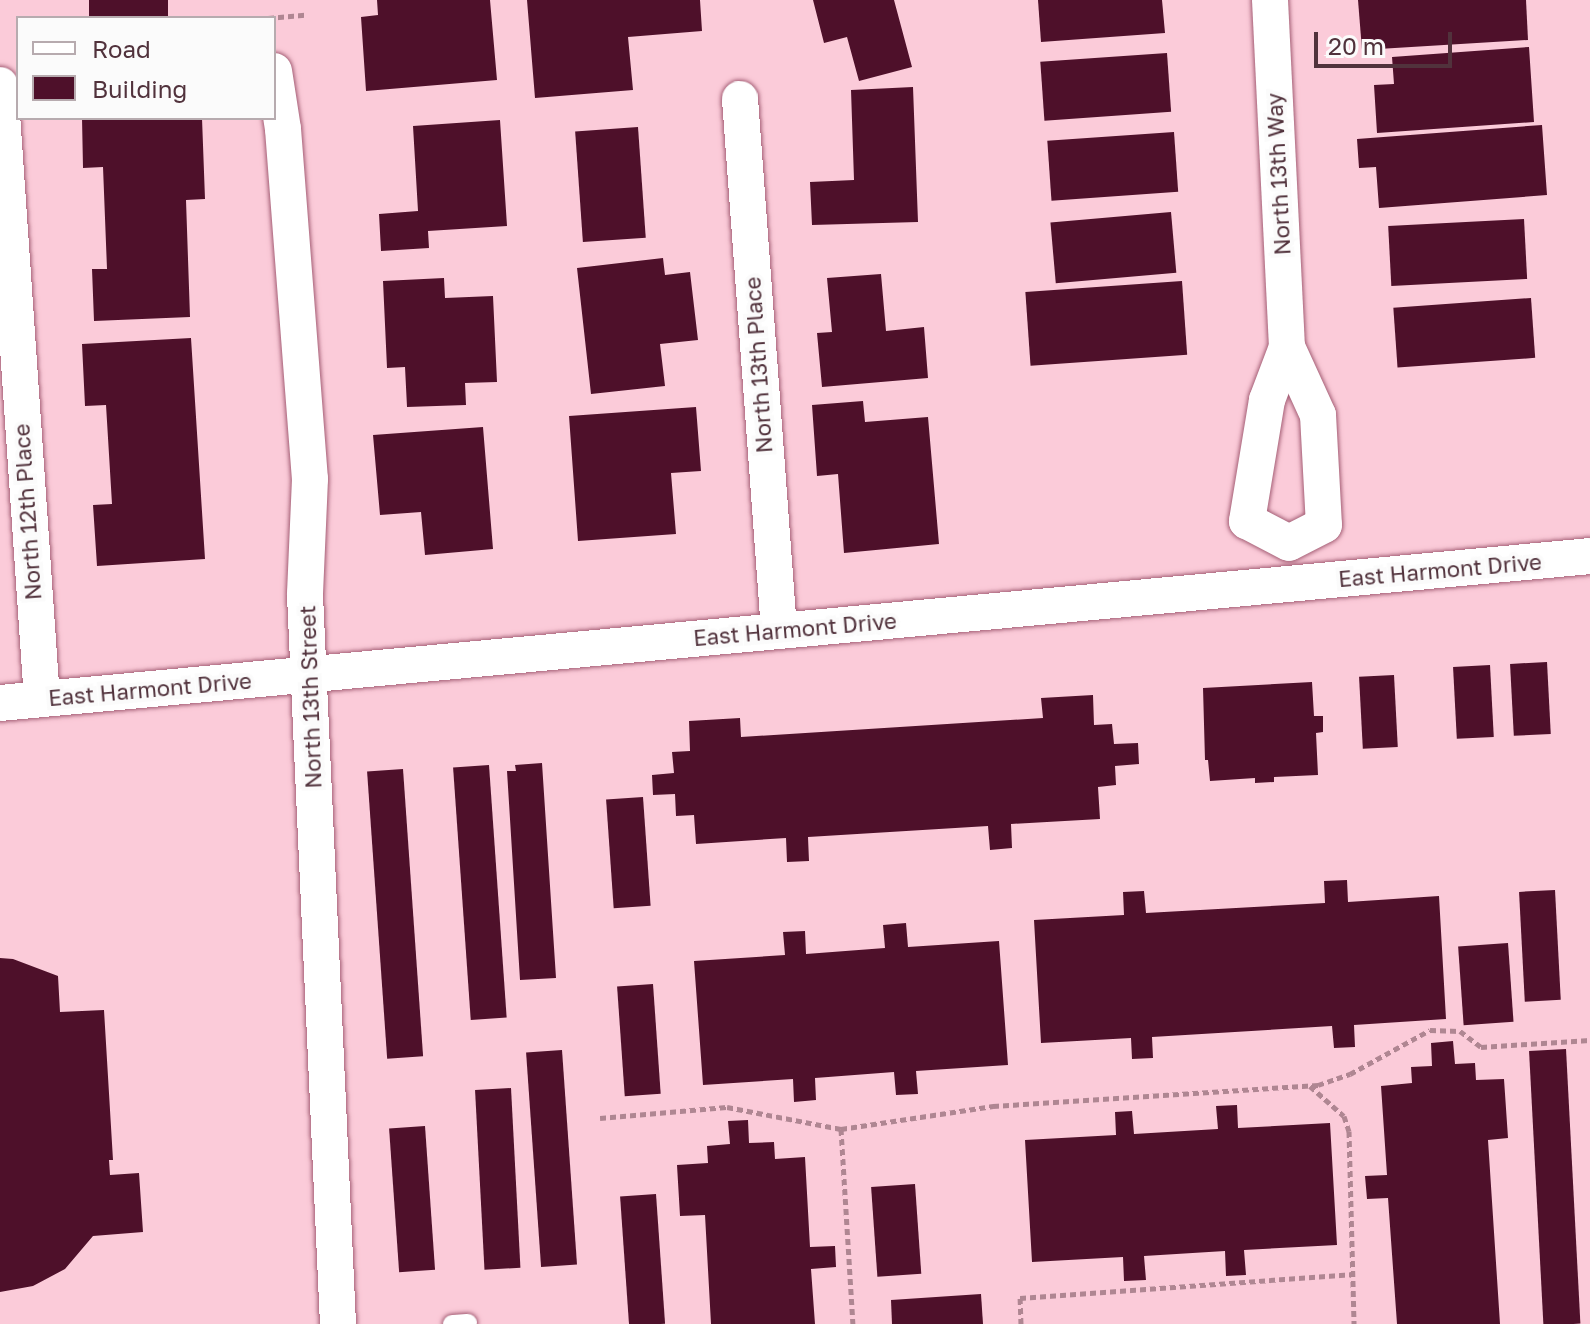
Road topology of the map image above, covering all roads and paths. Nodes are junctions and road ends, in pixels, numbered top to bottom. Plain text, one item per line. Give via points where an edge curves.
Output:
1 (1270, 0) edge
2 (305, 15) dead end
3 (276, 17) edge
4 (276, 84) edge
5 (0, 85) edge
6 (740, 99) dead end
7 (1287, 347) junction
8 (9, 375) edge
9 (1289, 543) junction
10 (1590, 556) edge
11 (1290, 587) junction
12 (779, 630) junction
13 (310, 674) junction
14 (42, 699) junction
15 (0, 703) edge
16 (1590, 1040) edge
17 (1310, 1086) junction
18 (600, 1118) dead end
19 (841, 1129) junction
20 (1351, 1274) junction
21 (468, 1323) edge
22 (338, 1324) edge
23 (452, 1324) edge
24 (853, 1324) edge
25 (1021, 1324) edge
26 (1354, 1324) edge

1 - 7 street, North 13th Way
2 - 3 path
4 - 13 street, North 13th Street via 310,479 305,595
5 - 8 street, North 12th Place
6 - 12 street, North 13th Place
7 - 9 street, North 13th Way via 1318,415 1324,525
7 - 9 street, North 13th Way via 1267,400 1247,521
8 - 14 street, North 12th Place
9 - 11 street
10 - 11 street, East Harmont Drive
11 - 12 street, East Harmont Drive
12 - 13 street, East Harmont Drive
13 - 14 street, East Harmont Drive
13 - 22 street, North 13th Street
14 - 15 street, East Harmont Drive
16 - 17 path via 1481,1047 1460,1031 1430,1030 1350,1074
17 - 19 path via 993,1106
17 - 20 path via 1344,1116 1349,1131
18 - 19 path via 727,1107
19 - 24 path
20 - 25 path via 1020,1298
20 - 26 path
21 - 23 lane

